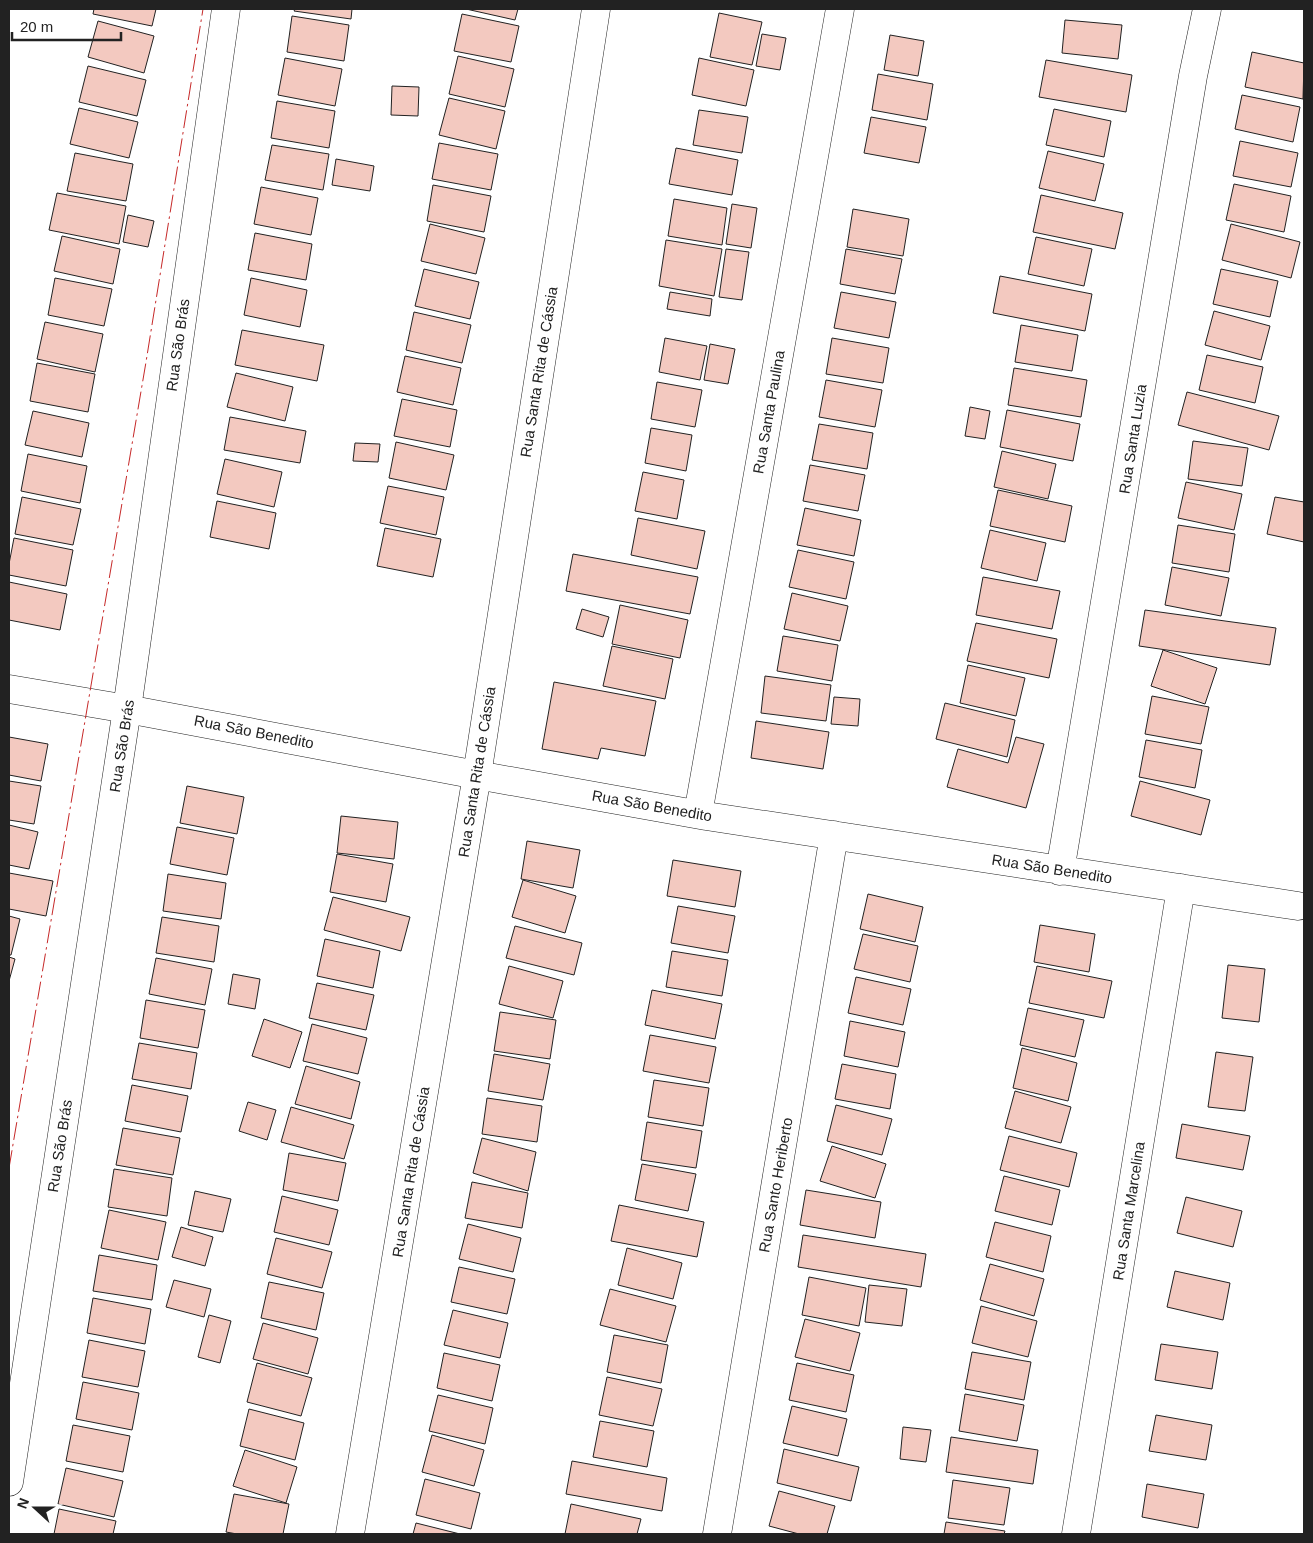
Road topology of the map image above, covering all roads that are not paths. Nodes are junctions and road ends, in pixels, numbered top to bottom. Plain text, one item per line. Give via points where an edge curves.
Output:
1 (226, 9) edge
2 (596, 9) edge
3 (840, 9) edge
4 (1207, 9) edge
5 (9, 689) edge
6 (127, 708) junction
7 (477, 775) junction
8 (698, 814) junction
9 (834, 835) junction
10 (1060, 871) junction
11 (1181, 888) junction
12 (1298, 906) dead end
13 (9, 1482) edge
14 (350, 1534) edge
15 (717, 1534) edge
16 (1076, 1534) edge

1 - 6 street, Rua São Brás
2 - 7 street, Rua Santa Rita de Cássia
3 - 8 street, Rua Santa Paulina
4 - 10 street, Rua Santa Luzia via 1193,76
5 - 6 street, Rua São Benedito
6 - 7 street, Rua São Benedito
6 - 13 street, Rua São Brás
7 - 8 street, Rua São Benedito
7 - 14 street, Rua Santa Rita de Cássia
8 - 9 street, Rua São Benedito
9 - 10 street, Rua São Benedito
9 - 15 street, Rua Santo Heriberto
10 - 11 street, Rua São Benedito
11 - 12 street, Rua São Benedito
11 - 16 street, Rua Santa Marcelina

